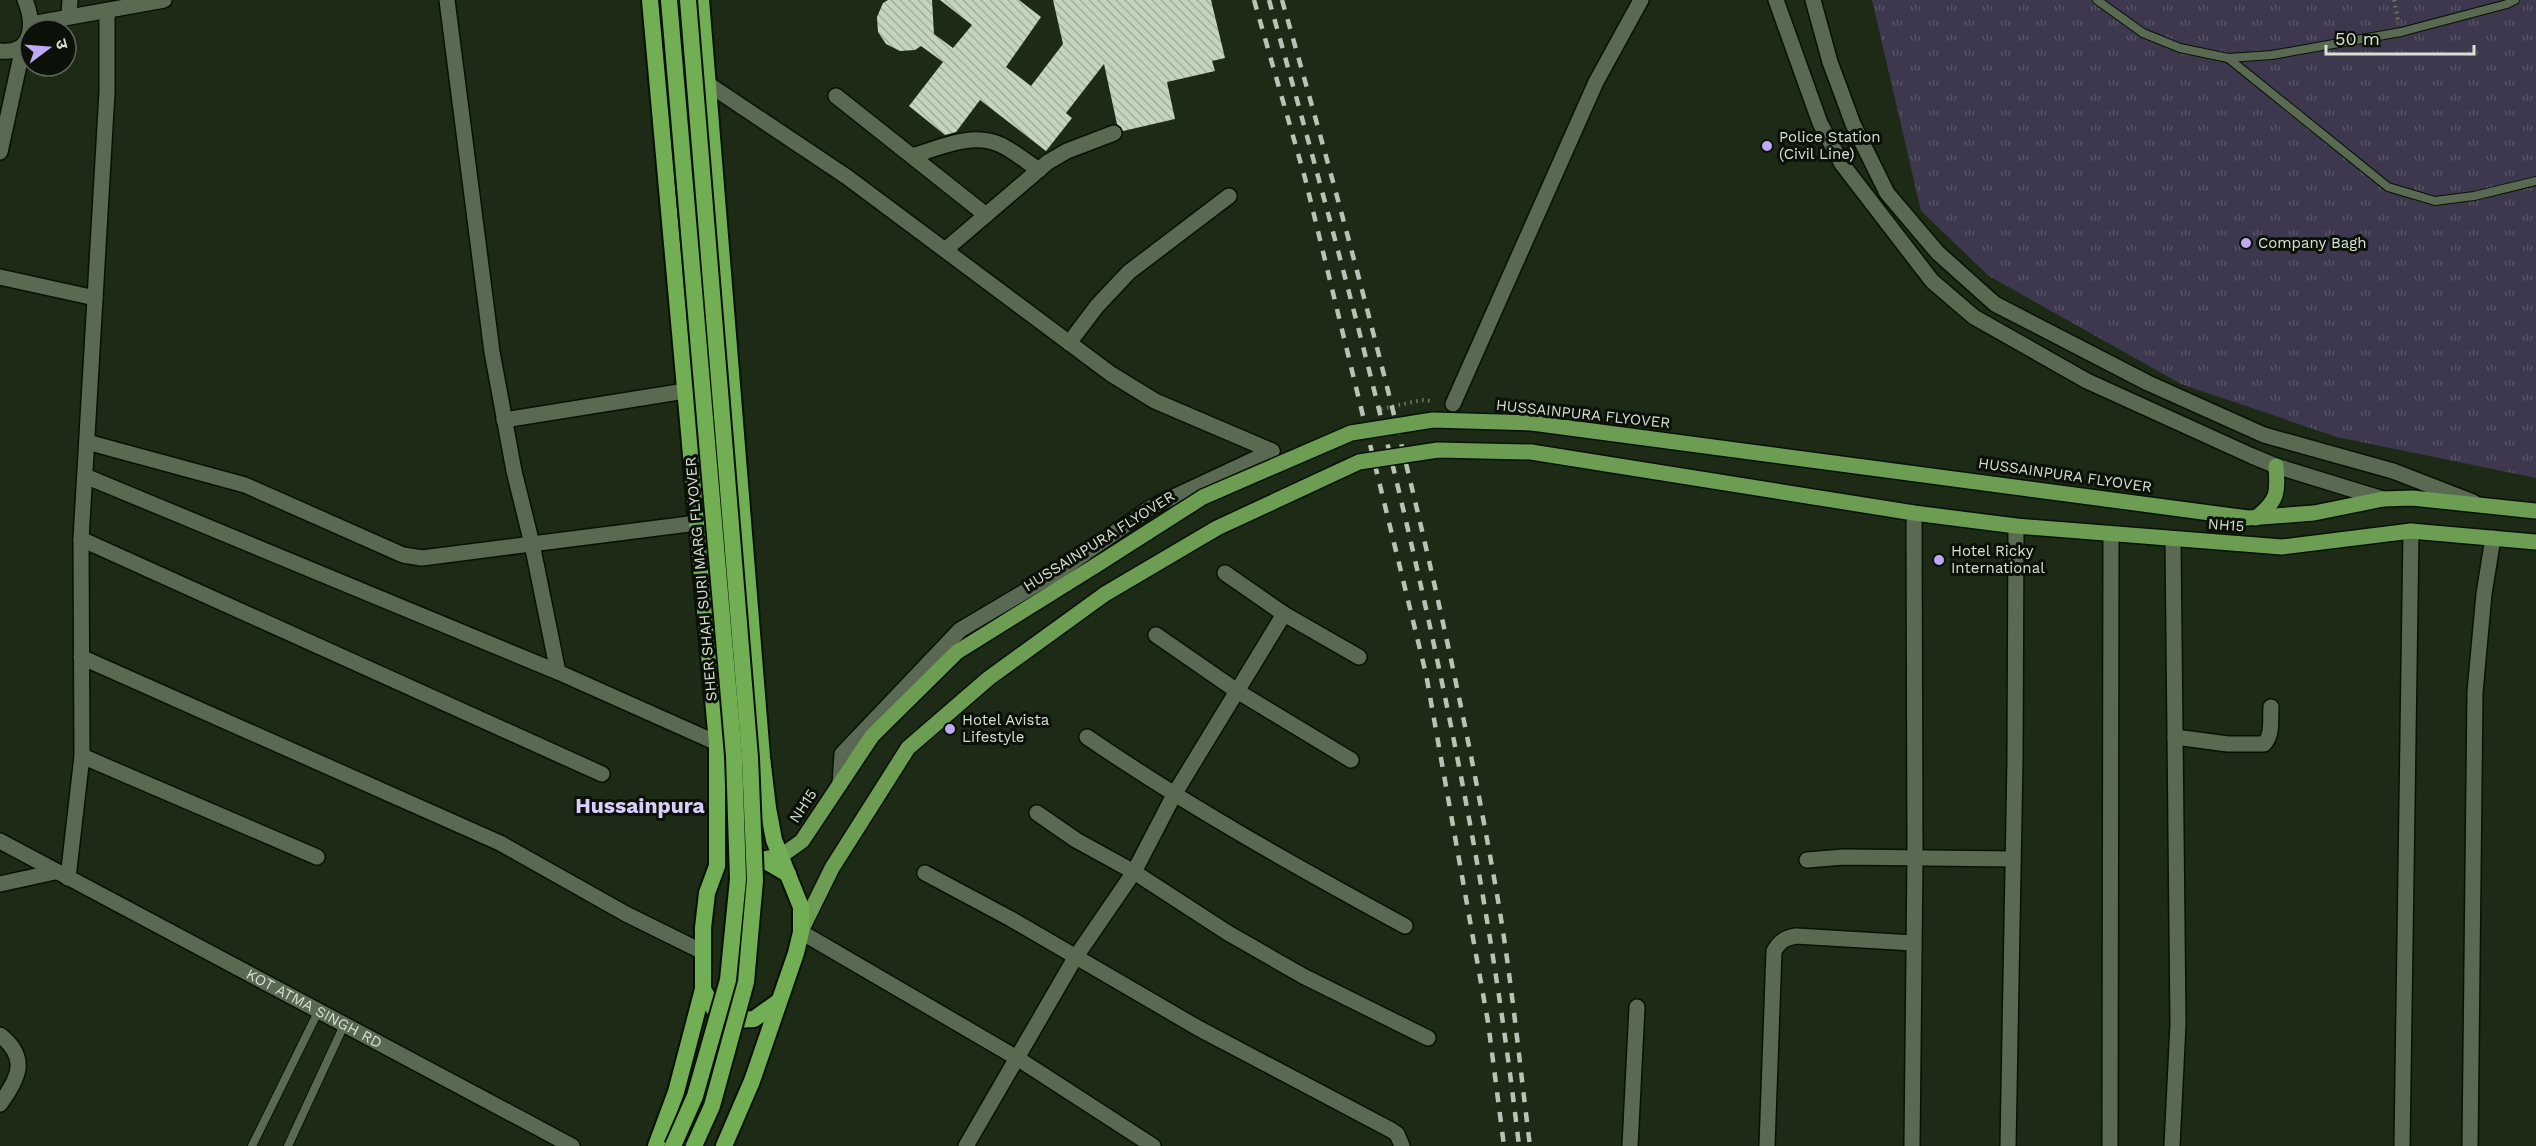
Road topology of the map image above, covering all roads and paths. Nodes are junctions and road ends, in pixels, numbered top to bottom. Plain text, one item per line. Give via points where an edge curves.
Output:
1 (25, 0) edge
2 (164, 0) edge
3 (447, 0) edge
4 (650, 0) edge
5 (669, 0) edge
6 (688, 0) edge
7 (701, 0) edge
8 (1641, 0) edge
9 (1776, 0) edge
10 (1813, 0) edge
11 (2097, 0) edge
12 (2394, 0) edge
13 (2515, 0) edge
14 (126, 4) edge
15 (69, 8) edge
16 (107, 11) junction
17 (29, 18) edge
18 (45, 18) edge
19 (2401, 32) junction
20 (18, 49) edge
21 (0, 51) edge
22 (2228, 58) junction
23 (18, 70) edge
24 (708, 84) junction
25 (836, 96) dead end
26 (1114, 133) dead end
27 (0, 152) edge
28 (912, 156) junction
29 (1039, 170) junction
30 (2536, 181) edge
31 (1228, 196) dead end
32 (986, 215) junction
33 (945, 250) junction
34 (0, 277) edge
35 (95, 298) junction
36 (1069, 343) junction
37 (685, 391) junction
38 (1453, 404) dead end
39 (504, 420) junction
40 (87, 442) junction
41 (2276, 466) junction
42 (85, 476) junction
43 (2383, 499) junction
44 (2481, 505) junction
45 (2536, 511) edge
46 (1914, 513) junction
47 (2256, 518) junction
48 (697, 523) junction
49 (2016, 526) junction
50 (2411, 531) junction
51 (2111, 534) junction
52 (2493, 538) junction
53 (81, 539) junction
54 (2174, 540) junction
55 (2536, 542) edge
56 (532, 544) junction
57 (1225, 573) dead end
58 (1284, 614) junction
59 (1156, 635) dead end
60 (81, 657) junction
61 (1359, 657) dead end
62 (558, 672) junction
63 (1237, 691) junction
64 (2271, 707) dead end
65 (1088, 737) dead end
66 (2175, 737) junction
67 (717, 743) junction
68 (82, 756) junction
69 (1351, 760) dead end
70 (602, 774) dead end
71 (840, 784) junction
72 (1175, 793) junction
73 (1037, 813) dead end
74 (0, 841) edge
75 (781, 856) junction
76 (317, 857) dead end
77 (1915, 858) junction
78 (2012, 859) junction
79 (762, 860) junction
80 (1807, 860) dead end
81 (717, 866) junction
82 (1134, 872) junction
83 (925, 873) dead end
84 (788, 874) junction
85 (61, 875) junction
86 (0, 884) edge
87 (1406, 926) dead end
88 (801, 932) junction
89 (1913, 943) junction
90 (703, 952) junction
91 (1076, 958) junction
92 (704, 989) junction
93 (778, 1002) junction
94 (1636, 1007) dead end
95 (319, 1010) junction
96 (345, 1023) junction
97 (0, 1035) edge
98 (1428, 1038) dead end
99 (1017, 1058) junction
100 (0, 1104) edge
101 (252, 1146) edge
102 (288, 1146) edge
103 (572, 1146) edge
104 (656, 1146) edge
105 (673, 1146) edge
106 (694, 1146) edge
107 (724, 1146) edge
108 (966, 1146) edge
109 (1153, 1146) edge
110 (1402, 1146) edge
111 (1630, 1146) edge
112 (1767, 1146) edge
113 (1912, 1146) edge
114 (2008, 1146) edge
115 (2110, 1146) edge
116 (2172, 1146) edge
117 (2402, 1146) edge
118 (2470, 1146) edge

1 - 17 street
2 - 14 street
3 - 39 street
4 - 37 highway
5 - 105 highway, SHER SHAH SURI MARG FLYOVER, bridge via 734,756 738,879 728,980 695,1096
6 - 106 highway, bridge via 750,758 755,880 746,982 712,1106
7 - 24 highway
8 - 38 street via 1596,82
9 - 41 street via 1820,123 1842,164 1932,281 1974,317 2087,381
10 - 44 street via 1853,124 1887,193 1938,253 1995,304 2148,383 2264,435 2393,471
11 - 22 lane via 2143,33 2180,48
12 - 19 path
13 - 19 lane
14 - 16 street
15 - 16 street
15 - 18 street
16 - 35 street via 107,83
19 - 22 lane via 2272,56
20 - 21 street
22 - 30 lane via 2388,187 2435,201
23 - 27 street
24 - 33 street via 848,177
24 - 75 highway via 762,757 774,840
25 - 28 street
26 - 29 street via 1067,151
28 - 29 street via 979,139 1003,146
28 - 32 street
29 - 32 street
31 - 36 street via 1129,272
32 - 33 street
33 - 36 street
34 - 35 street
35 - 40 street
36 - 71 street via 1155,401 1272,451 1150,508 1061,570 960,630 842,754
37 - 39 street
37 - 48 highway
39 - 56 street
40 - 42 street
40 - 56 street via 245,485 403,555 439,557
41 - 43 street
41 - 47 main road via 2277,493
42 - 53 street
42 - 62 street
43 - 44 main road, NH15
43 - 47 main road, NH15 via 2314,513
44 - 45 main road, NH15
46 - 49 main road, NH15
46 - 77 street
46 - 88 main road, bridge via 1531,452 1438,450 1359,462 1217,528 1105,594 989,678 908,748 832,868
47 - 71 main road, HUSSAINPURA FLYOVER, bridge via 1532,423 1433,420 1351,433 1203,497 957,652 872,736
48 - 56 street
48 - 67 highway
49 - 51 main road, NH15
49 - 78 street
50 - 52 main road, NH15
50 - 54 main road, NH15 via 2282,547
50 - 117 street
51 - 54 main road, NH15
51 - 115 street
52 - 55 main road, NH15
52 - 118 street via 2475,692
53 - 60 street
53 - 70 street
54 - 66 street
56 - 62 street
57 - 58 street
58 - 61 street
58 - 63 street
59 - 63 street
60 - 68 street
60 - 90 street via 500,843
62 - 67 street
63 - 69 street
63 - 72 street
64 - 66 street via 2269,740 2264,744
65 - 72 street
66 - 116 street via 2178,1024
67 - 81 highway
68 - 76 street
68 - 85 street
71 - 75 main road, NH15 via 802,841
72 - 82 street
72 - 87 street via 1282,859
73 - 82 street
74 - 85 street, KOT ATMA SINGH RD
75 - 79 main road, NH15
75 - 84 highway
77 - 78 street
77 - 80 street
77 - 89 street
78 - 114 street
79 - 81 highway via 733,857
79 - 84 highway
81 - 90 highway via 707,893
82 - 91 street
82 - 98 street via 1302,976
83 - 91 street
84 - 88 highway via 801,907
85 - 86 street
85 - 95 street, KOT ATMA SINGH RD
88 - 93 highway
88 - 99 street
89 - 112 street via 1796,936 1778,944 1774,951
89 - 113 street
90 - 92 highway
91 - 99 street
91 - 110 street via 1391,1130
92 - 93 highway via 715,1011 734,1020 754,1019
92 - 104 highway via 676,1092
93 - 107 highway via 752,1081
94 - 111 street
95 - 96 street, KOT ATMA SINGH RD
95 - 101 lane
96 - 102 lane
96 - 103 street, KOT ATMA SINGH RD
97 - 100 street via 18,1053 19,1064
99 - 108 street
99 - 109 street

